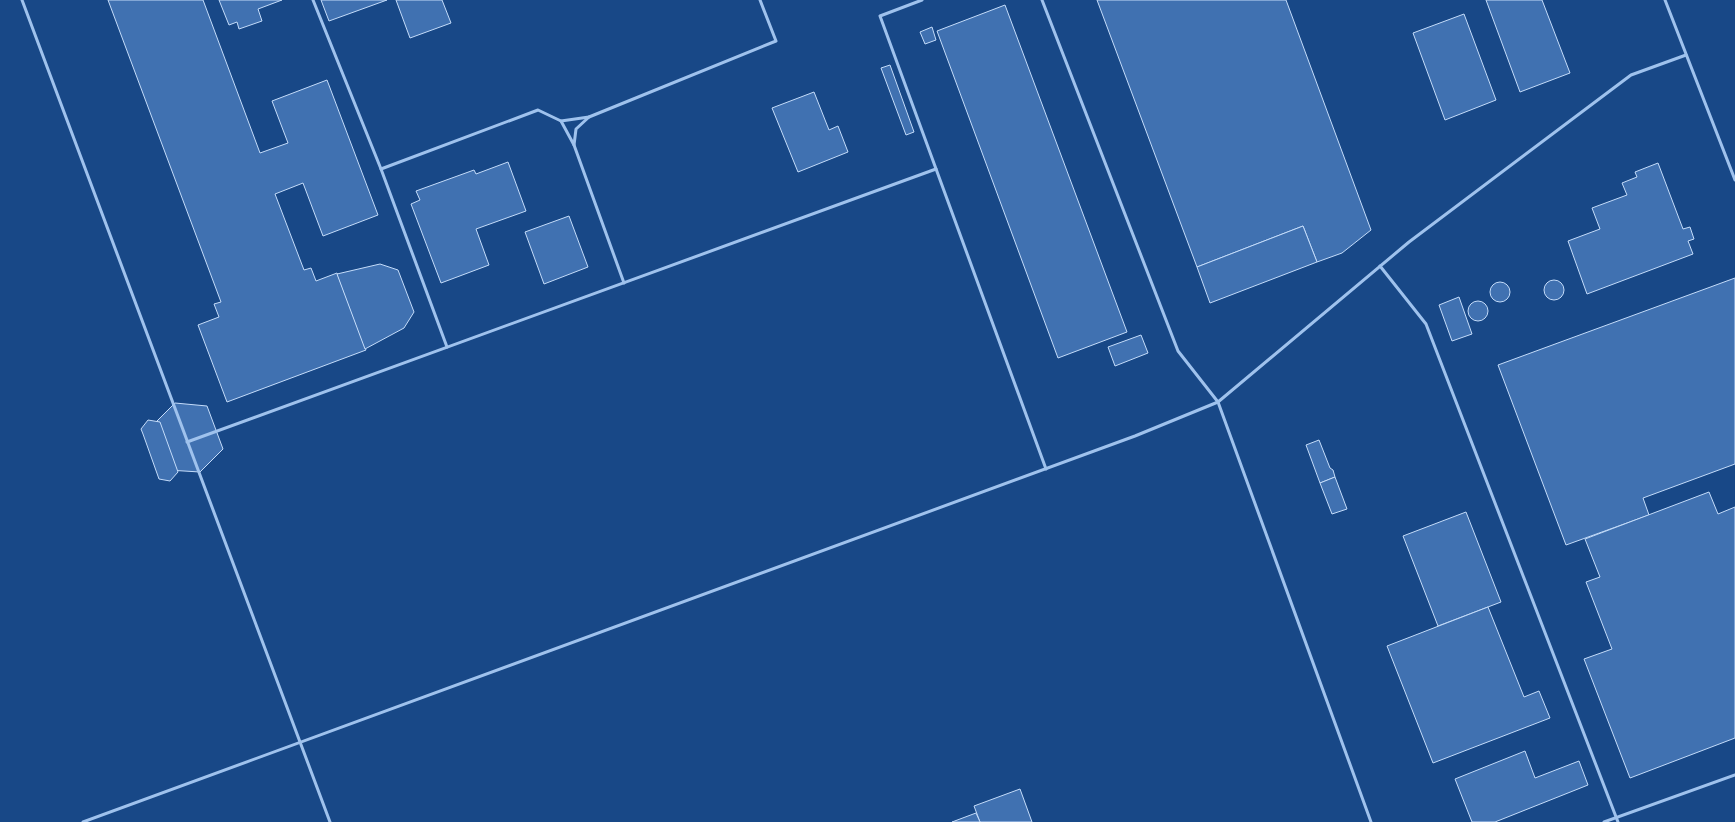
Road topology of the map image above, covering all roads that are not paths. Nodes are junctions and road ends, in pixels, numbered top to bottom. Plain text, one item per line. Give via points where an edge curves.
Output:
1 (22, 0) edge
2 (313, 0) edge
3 (760, 0) edge
4 (922, 0) edge
5 (1042, 0) edge
6 (1665, 0) edge
7 (1686, 55) junction
8 (589, 117) junction
9 (562, 121) junction
10 (574, 145) junction
11 (381, 169) junction
12 (936, 169) junction
13 (1735, 180) edge
14 (1380, 266) junction
15 (624, 283) junction
16 (447, 347) junction
17 (1218, 402) junction
18 (187, 442) junction
19 (1046, 469) junction
20 (300, 742) junction
21 (1735, 775) edge
22 (1616, 818) junction
23 (82, 822) edge
24 (330, 822) edge
25 (1371, 822) edge
26 (1604, 822) edge
27 (1618, 822) edge

1 - 18 lane
2 - 11 lane
3 - 8 lane via 776,41
4 - 12 lane via 880,16
5 - 17 lane via 1178,351
6 - 7 lane
7 - 13 lane
7 - 14 lane via 1631,75
8 - 9 lane
8 - 10 lane via 576,129
9 - 10 lane
9 - 11 lane via 538,110
10 - 15 lane
11 - 16 lane
12 - 15 lane
12 - 19 lane
14 - 17 lane
14 - 22 lane via 1426,324
15 - 16 lane
16 - 18 lane
17 - 19 lane
17 - 25 lane
18 - 20 lane
19 - 20 lane
20 - 23 lane
20 - 24 lane
21 - 22 lane
22 - 26 lane
22 - 27 lane

